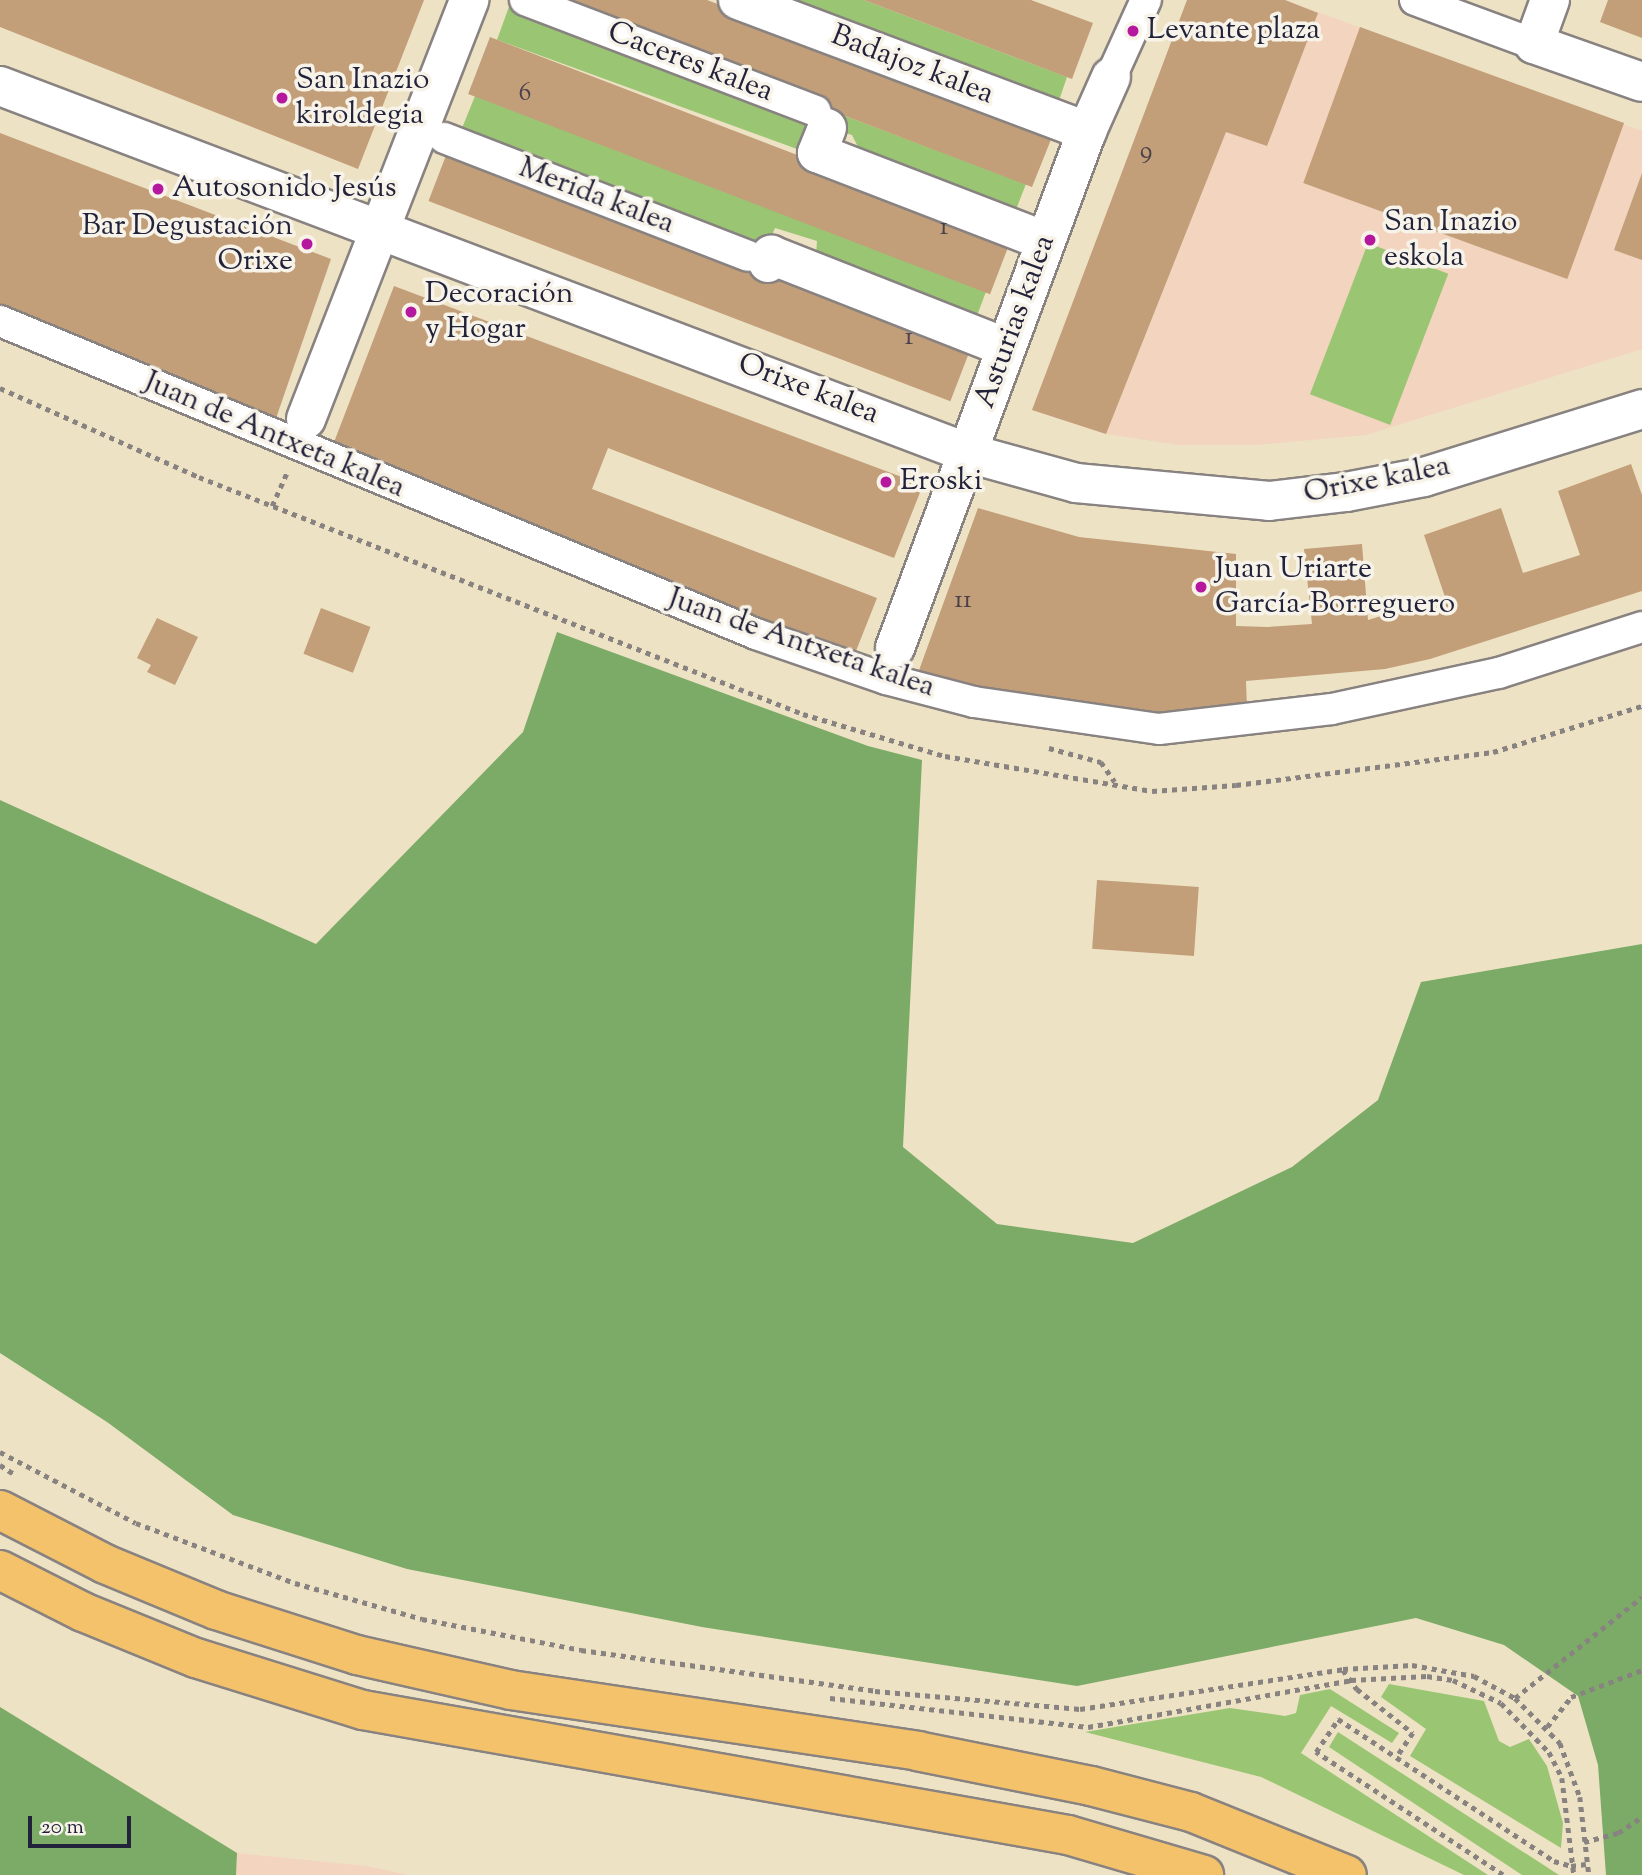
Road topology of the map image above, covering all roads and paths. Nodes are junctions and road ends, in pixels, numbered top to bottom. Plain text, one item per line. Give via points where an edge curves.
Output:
1 (469, 0) edge
2 (525, 0) edge
3 (738, 0) edge
4 (1415, 0) edge
5 (1550, 0) edge
6 (1138, 2) edge
7 (1534, 44) junction
8 (1111, 77) joint
9 (1642, 82) edge
10 (0, 86) edge
11 (822, 120) joint
12 (1087, 131) junction
13 (444, 138) dead end
14 (379, 228) junction
15 (1045, 241) junction
16 (758, 259) joint
17 (0, 321) edge
18 (1006, 347) junction
19 (1642, 409) edge
20 (306, 419) dead end
21 (968, 453) junction
22 (1642, 627) edge
23 (895, 648) dead end
24 (0, 1452) edge
25 (0, 1465) edge
26 (24, 1480) dead end
27 (0, 1510) edge
28 (0, 1570) edge
29 (1642, 1597) edge
30 (1343, 1669) junction
31 (1642, 1671) edge
32 (1351, 1680) junction
33 (827, 1697) dead end
34 (1515, 1698) junction
35 (1546, 1727) junction
36 (1396, 1758) junction
37 (1642, 1817) edge
38 (1584, 1842) junction
39 (1586, 1864) junction
40 (1571, 1866) junction
41 (1204, 1875) edge
42 (1346, 1875) edge
43 (1503, 1875) edge
44 (1574, 1875) edge
45 (1588, 1875) edge

1 - 14 street
2 - 11 street, Caceres kalea
3 - 12 street, Badajoz kalea
4 - 7 street
5 - 7 street
6 - 8 street, Asturias kalea
7 - 9 street
8 - 12 street, Asturias kalea
10 - 14 street, Orixe kalea
11 - 15 street, Caceres kalea via 817,153
12 - 15 street, Asturias kalea
13 - 16 street, Merida kalea
14 - 20 street
14 - 21 street, Orixe kalea
15 - 18 street, Asturias kalea
16 - 18 street, Merida kalea via 771,255
17 - 22 street, Juan de Antxeta kalea via 744,629 886,679 974,702 1159,729 1332,709 1499,673
18 - 21 street, Asturias kalea
19 - 21 street, Orixe kalea via 1424,477 1269,501 1076,483
21 - 23 street, Asturias kalea
24 - 30 path via 136,1523 295,1583 422,1619 581,1650 875,1691 1080,1709
25 - 26 path
27 - 42 main road via 105,1563 216,1610 357,1655 511,1690 917,1751 1091,1786 1191,1812
28 - 41 main road via 83,1612 196,1658 363,1710 1068,1835
29 - 34 path
30 - 32 path
30 - 34 path via 1445,1668 1474,1676
31 - 35 path via 1571,1697
32 - 33 path via 1088,1727
32 - 36 path via 1413,1733
32 - 40 path via 1427,1676 1453,1680 1479,1689 1520,1719 1549,1752 1562,1777
34 - 35 path
35 - 38 path via 1560,1743 1572,1770
36 - 40 path via 1554,1861
36 - 43 path via 1339,1719 1316,1752
37 - 38 path via 1618,1833
38 - 39 path
39 - 40 path
39 - 45 path
40 - 44 path

